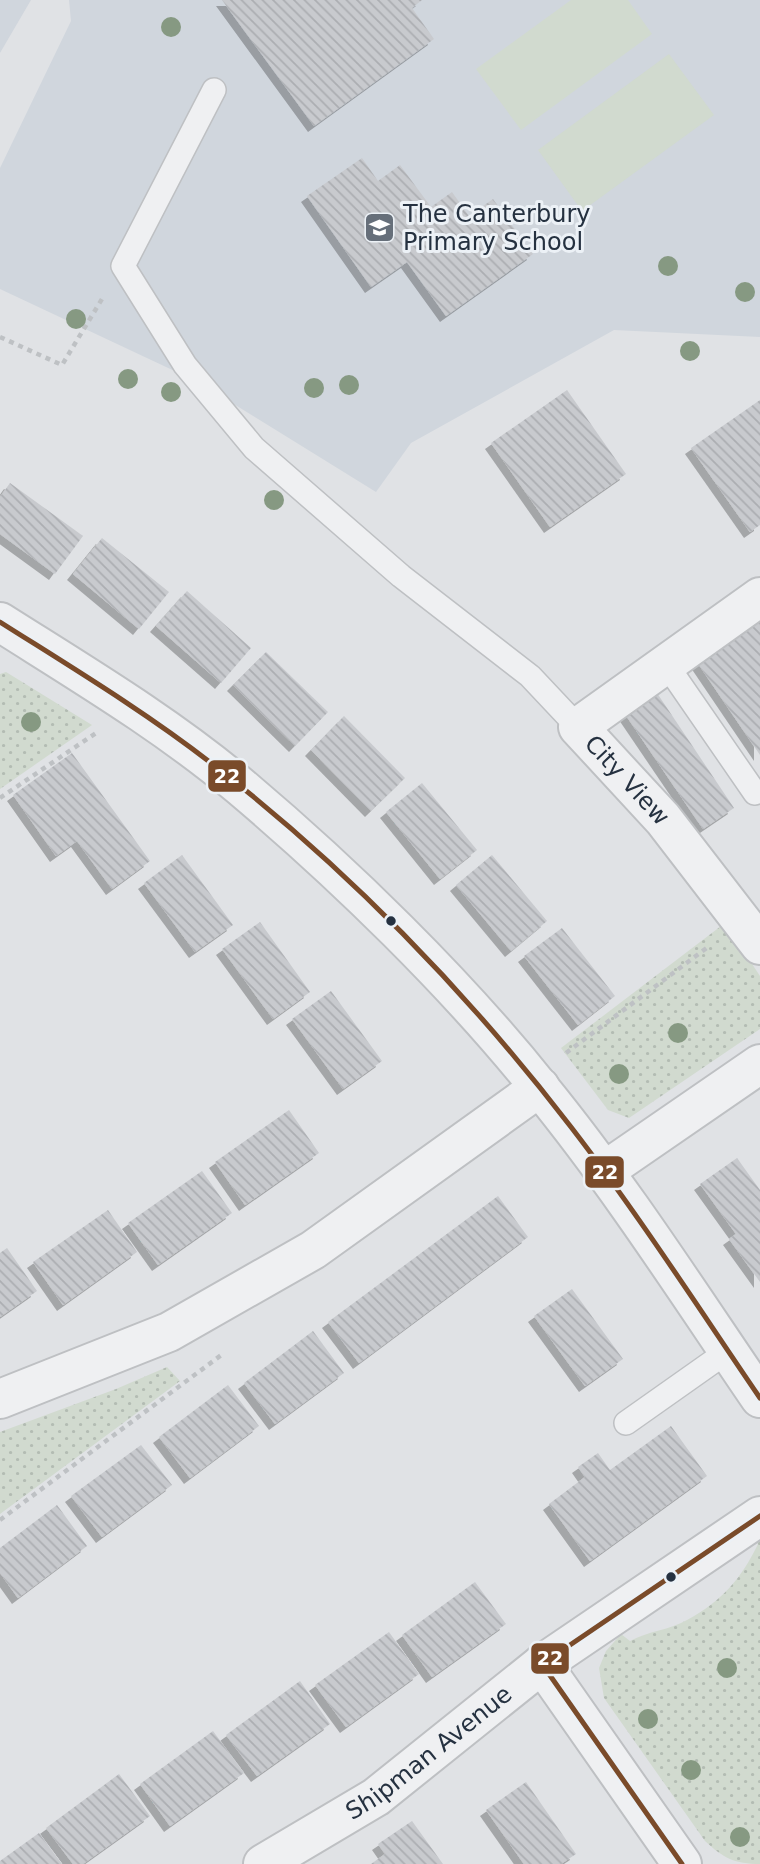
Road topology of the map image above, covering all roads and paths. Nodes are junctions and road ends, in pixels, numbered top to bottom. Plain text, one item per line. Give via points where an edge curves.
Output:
1 (214, 90) dead end
2 (123, 266) junction
3 (0, 337) edge
4 (760, 597) edge
5 (0, 622) edge
6 (666, 664) junction
7 (134, 707) junction
8 (579, 727) junction
9 (755, 793) dead end
10 (0, 798) edge
11 (752, 933) edge
12 (760, 1064) edge
13 (550, 1072) junction
14 (603, 1172) junction
15 (213, 1308) junction
16 (728, 1351) junction
17 (760, 1398) edge
18 (0, 1399) edge
19 (626, 1423) dead end
20 (760, 1516) edge
21 (0, 1520) edge
22 (542, 1664) junction
23 (263, 1864) edge
24 (682, 1864) edge

1 - 2 lane
2 - 3 path via 62,365
2 - 8 lane via 185,365 254,448 401,576 530,676
4 - 6 street, City View
5 - 7 street
6 - 8 street, City View
6 - 9 lane
7 - 10 path
7 - 13 street via 240,786 341,876 458,995
8 - 11 street, City View via 663,819
11 - 13 path
12 - 14 street
13 - 14 street
13 - 15 street via 313,1250
14 - 16 street
15 - 18 street via 169,1332
15 - 21 path via 233,1347
16 - 17 street
16 - 19 lane
20 - 22 street, Shipman Avenue
22 - 23 street, Shipman Avenue via 376,1797
22 - 24 street

